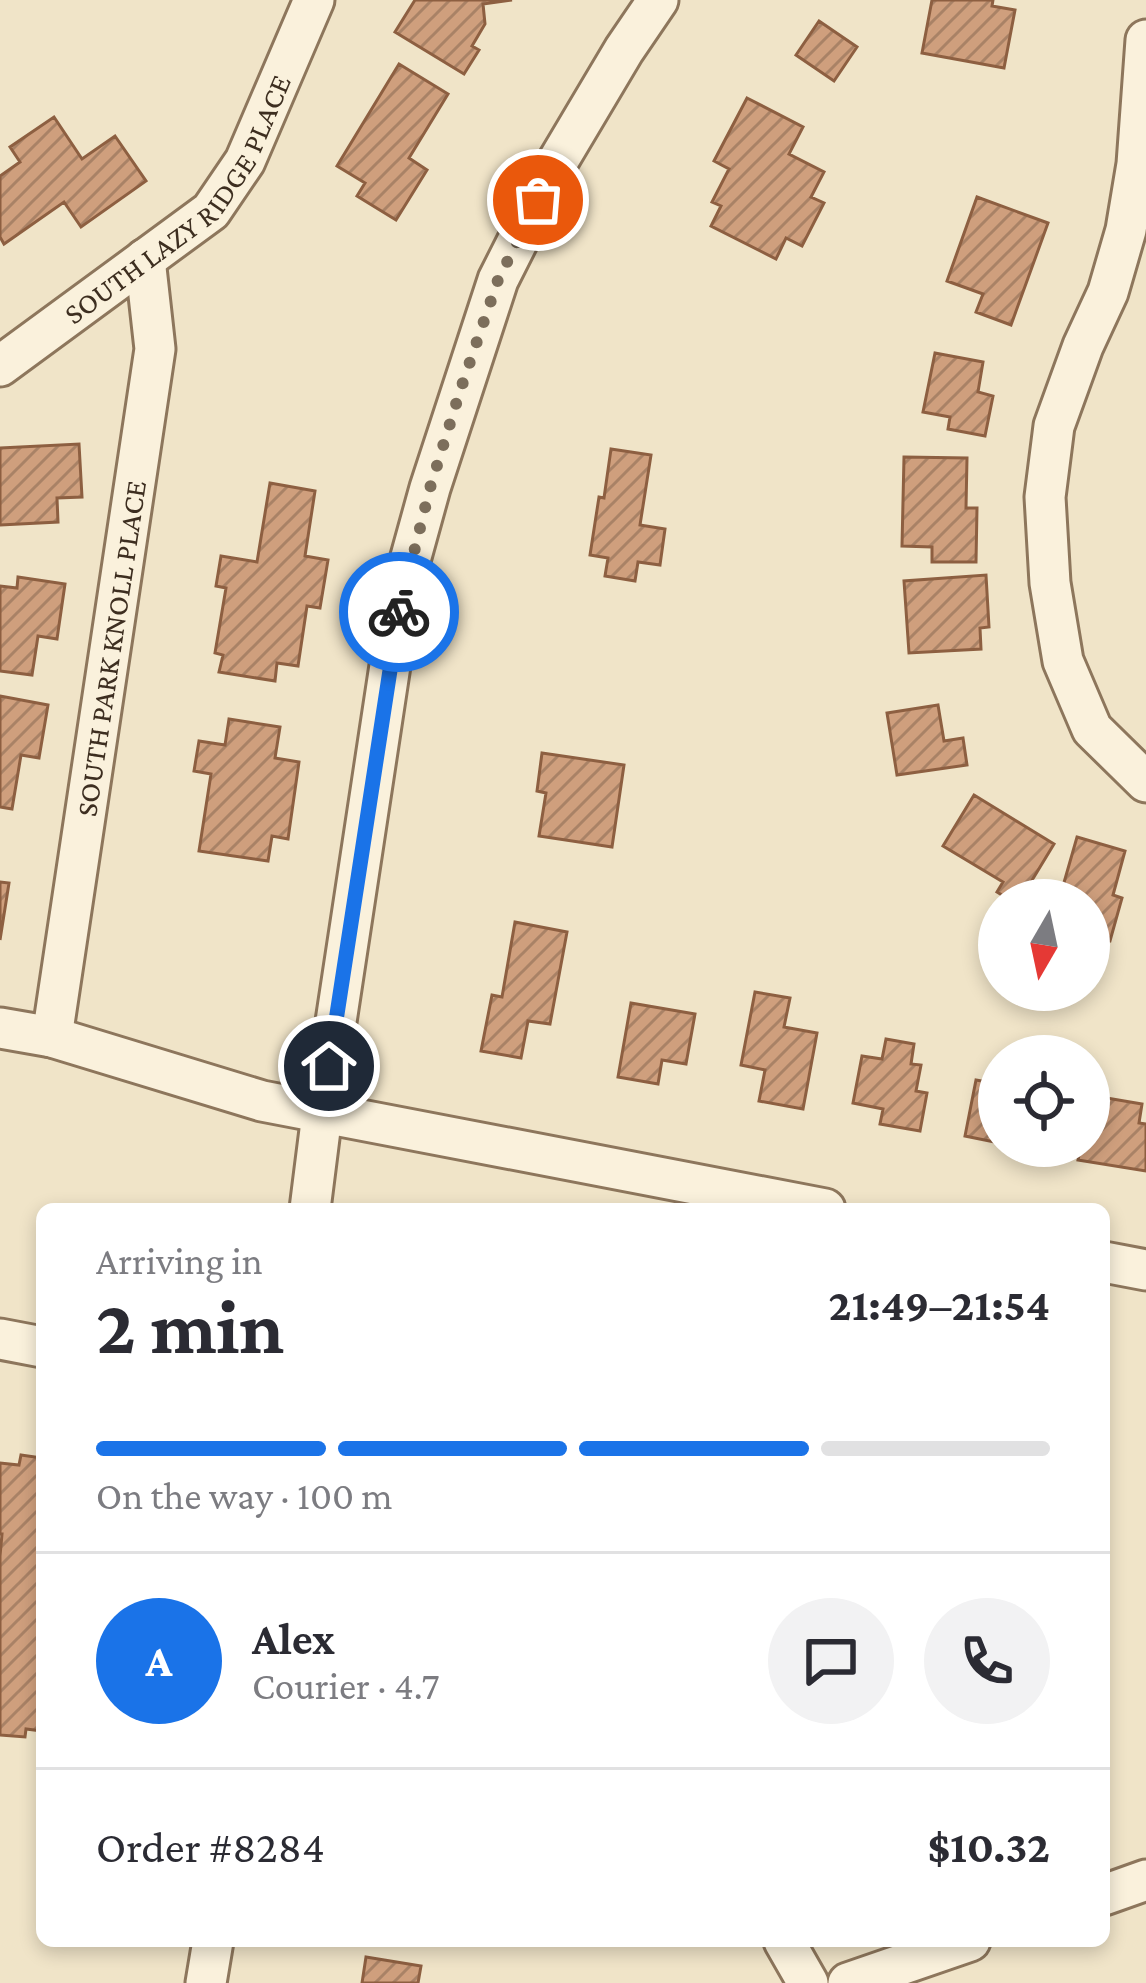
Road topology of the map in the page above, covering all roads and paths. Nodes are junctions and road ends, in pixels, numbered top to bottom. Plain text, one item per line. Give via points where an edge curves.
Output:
1 (314, 0) edge
2 (658, 0) edge
3 (1146, 40) edge
4 (1144, 82) edge
5 (145, 260) junction
6 (0, 366) edge
7 (1146, 782) edge
8 (0, 1028) edge
9 (52, 1036) junction
10 (322, 1114) junction
11 (311, 1203) edge
12 (793, 1203) edge
13 (1110, 1263) edge
14 (1146, 1270) edge
15 (0, 1339) edge
16 (36, 1346) edge
17 (1146, 1880) edge
18 (1110, 1892) edge
19 (212, 1947) edge
20 (787, 1947) edge
21 (953, 1947) edge
22 (206, 1983) edge
23 (808, 1983) edge
24 (848, 1983) edge

1 - 5 street, SOUTH LAZY RIDGE PLACE via 245,161 211,211
2 - 10 street via 558,161 498,280 430,488 401,593
3 - 4 street
4 - 7 street via 1126,230 1054,426 1045,496 1063,662 1092,729
5 - 6 street, SOUTH LAZY RIDGE PLACE
5 - 9 street, SOUTH PARK KNOLL PLACE via 155,350
8 - 9 street
9 - 10 street
10 - 11 street
10 - 12 street
13 - 14 street
15 - 16 street
17 - 18 street
19 - 22 street
20 - 23 street
21 - 24 street

